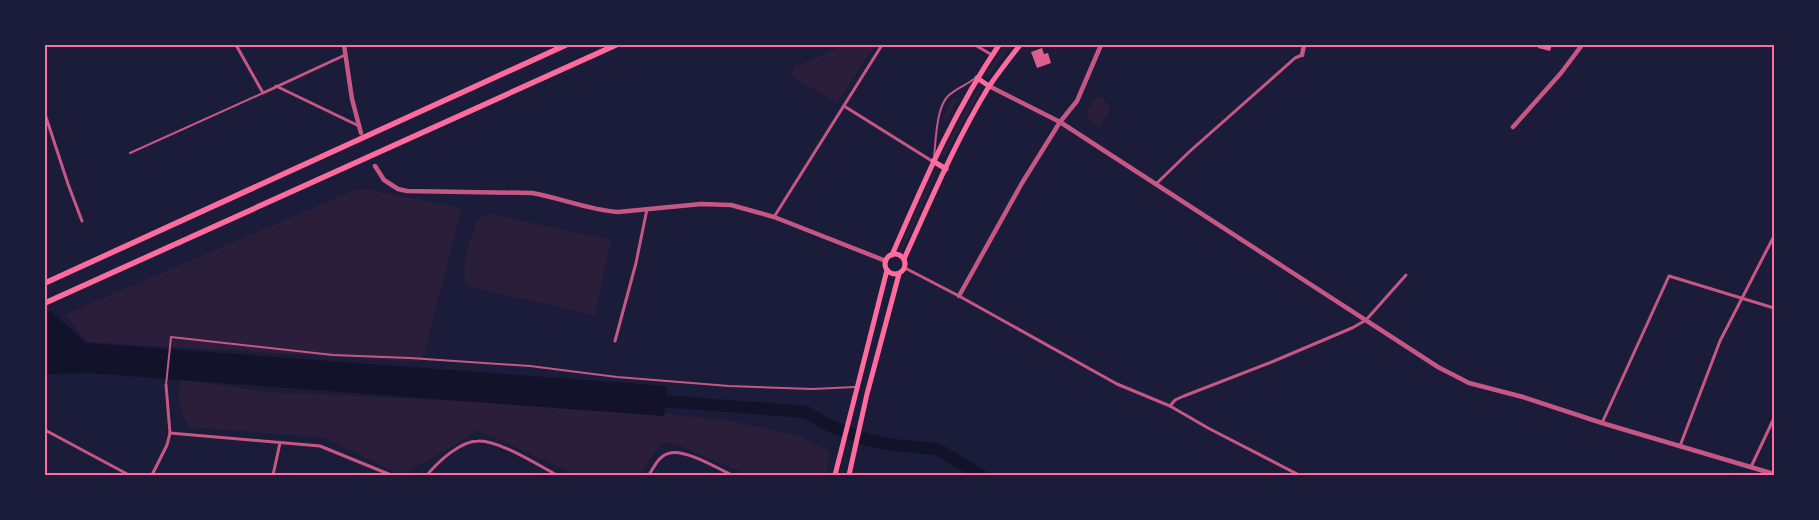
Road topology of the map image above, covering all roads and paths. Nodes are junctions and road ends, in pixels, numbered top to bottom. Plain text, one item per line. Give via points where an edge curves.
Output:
1 (236, 45) edge
2 (344, 45) edge
3 (566, 45) edge
4 (616, 45) edge
5 (882, 45) edge
6 (975, 45) edge
7 (999, 45) edge
8 (1020, 45) edge
9 (1101, 45) edge
10 (1304, 45) edge
11 (1582, 45) edge
12 (345, 55) junction
13 (992, 55) junction
14 (1302, 55) joint
15 (976, 78) junction
16 (276, 86) junction
17 (989, 86) junction
18 (263, 93) junction
19 (844, 106) junction
20 (45, 114) edge
21 (1060, 122) junction
22 (359, 126) junction
23 (1513, 127) dead end
24 (361, 132) dead end
25 (130, 153) dead end
26 (933, 161) junction
27 (375, 166) dead end
28 (946, 169) junction
29 (1155, 184) junction
30 (647, 209) junction
31 (774, 217) junction
32 (82, 221) dead end
33 (1774, 236) edge
34 (892, 255) junction
35 (904, 260) junction
36 (886, 261) junction
37 (905, 268) junction
38 (887, 270) junction
39 (899, 274) junction
40 (1406, 276) dead end
41 (45, 283) edge
42 (960, 296) junction
43 (1742, 298) junction
44 (45, 303) edge
45 (1774, 308) edge
46 (1366, 320) junction
47 (615, 341) dead end
48 (166, 385) joint
49 (856, 389) junction
50 (1170, 406) junction
51 (1774, 418) edge
52 (1602, 423) junction
53 (45, 430) edge
54 (170, 433) junction
55 (280, 444) junction
56 (1680, 447) junction
57 (1751, 467) junction
58 (1774, 474) edge
59 (130, 475) edge
60 (152, 475) edge
61 (273, 475) edge
62 (391, 475) edge
63 (427, 475) edge
64 (557, 475) edge
65 (649, 475) edge
66 (732, 475) edge
67 (835, 475) edge
68 (849, 475) edge
69 (1299, 475) edge

1 - 18 street
2 - 12 street
3 - 41 highway
4 - 44 highway
5 - 19 street
6 - 13 street
7 - 13 main road
8 - 17 main road
9 - 21 street via 1077,101
10 - 14 street
11 - 23 street
12 - 16 street
12 - 22 street
13 - 15 main road
14 - 29 street
15 - 17 main road
15 - 26 main road
15 - 26 lane via 950,94 944,102 939,115
16 - 18 street
16 - 22 street
17 - 21 street
17 - 28 main road
18 - 25 lane
19 - 26 street
19 - 31 street
20 - 32 street
21 - 29 street
21 - 42 street via 1022,183
22 - 24 street
26 - 28 main road
26 - 34 main road
27 - 30 street via 384,180 407,191 532,193 606,211
28 - 35 main road
29 - 46 street
30 - 31 street via 718,204
30 - 47 street
31 - 36 street
33 - 43 street
34 - 35 main road via 897,254
34 - 36 main road
35 - 37 main road
36 - 38 main road
37 - 39 main road
37 - 42 street
38 - 39 main road
38 - 49 main road
39 - 68 main road
40 - 46 street
42 - 50 street via 1117,384
43 - 45 street
43 - 52 street via 1669,276
43 - 56 street via 1717,349
46 - 50 street via 1184,396
46 - 52 street via 1438,367 1469,383
48 - 49 lane via 171,337 333,355 530,366 617,378 729,386
48 - 54 street
49 - 67 main road
50 - 69 street
51 - 57 street
52 - 56 street
53 - 59 street
54 - 55 street via 266,440
54 - 60 street
55 - 61 street
55 - 62 street via 320,446
56 - 57 street
57 - 58 street
63 - 64 street via 440,460 469,442 479,440 501,446
65 - 66 street via 658,460 669,453 681,453

